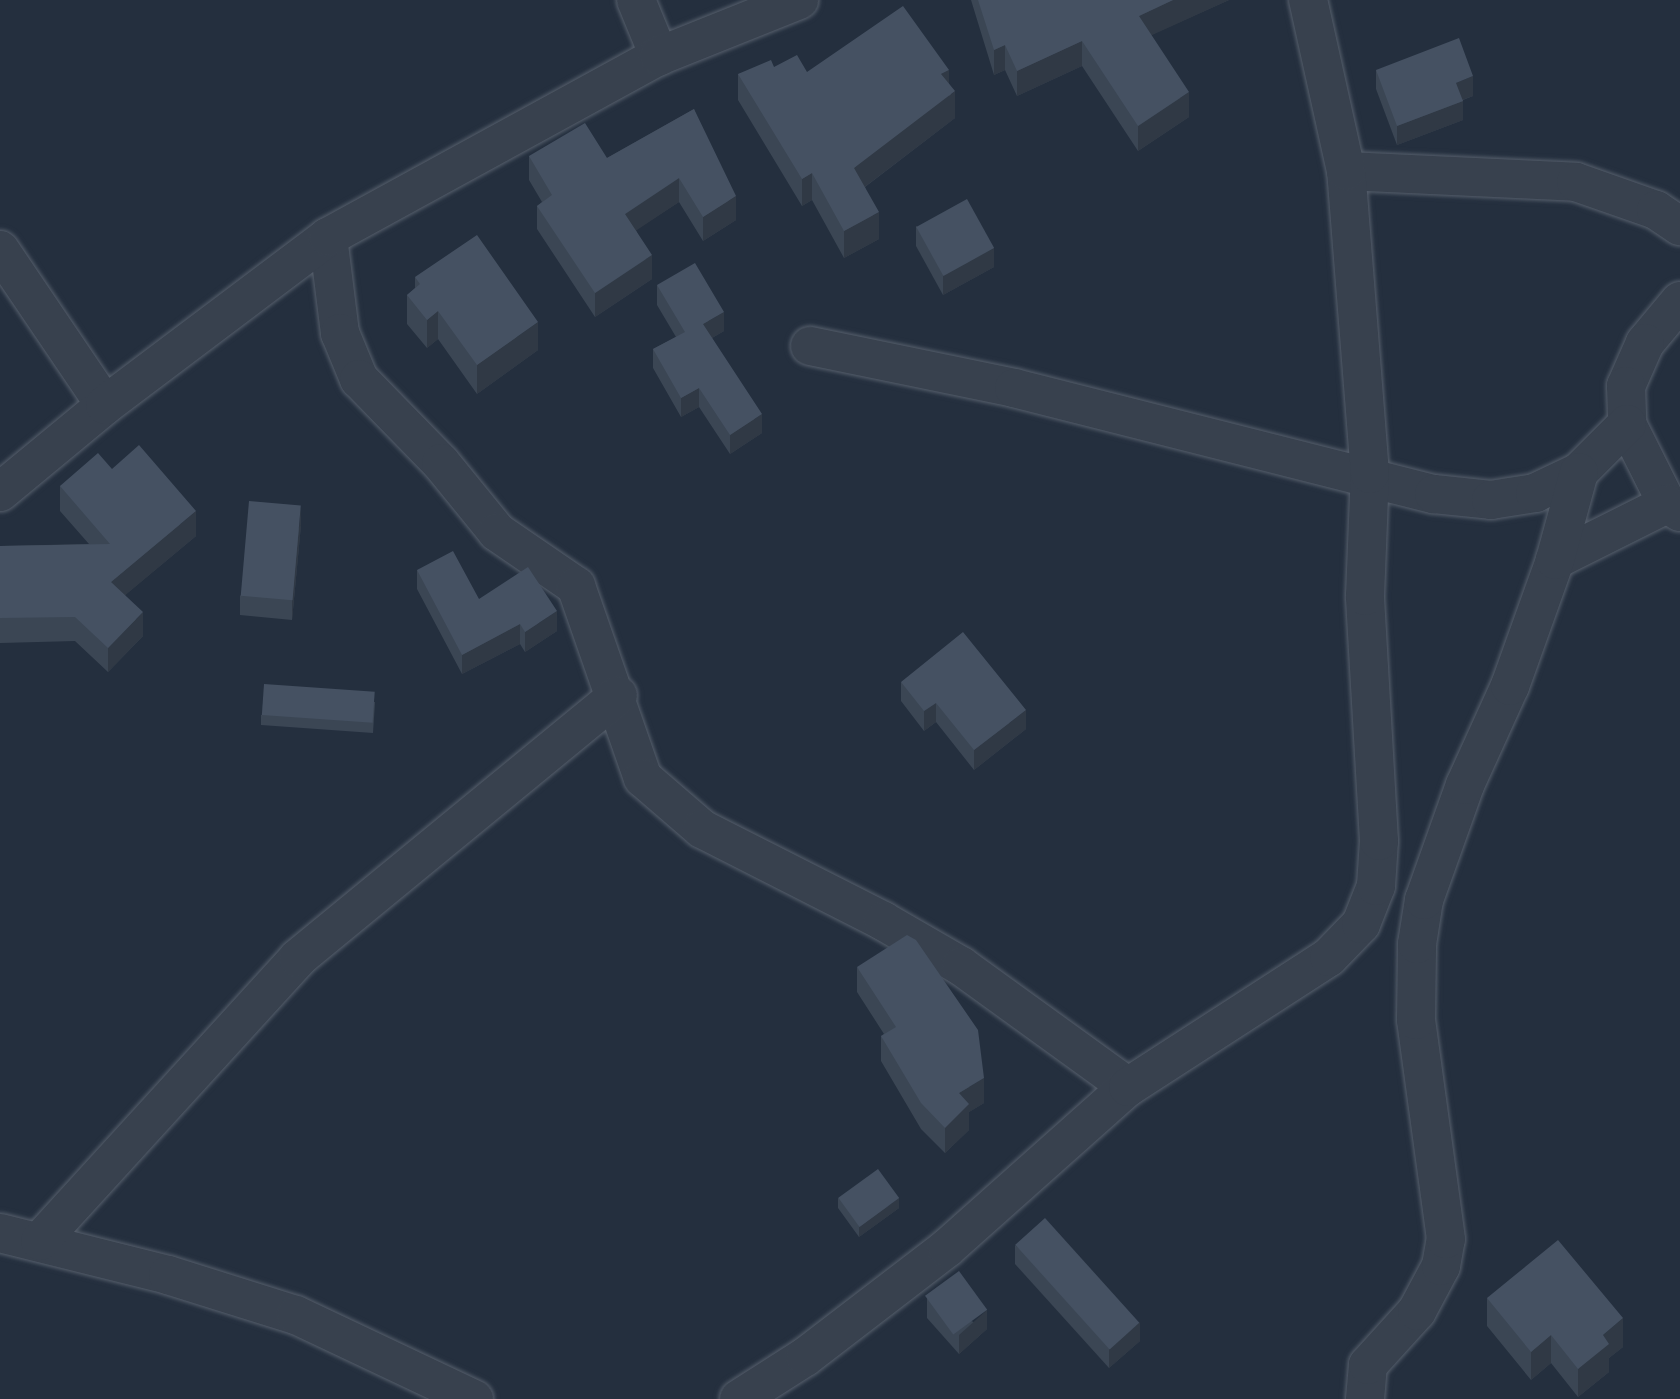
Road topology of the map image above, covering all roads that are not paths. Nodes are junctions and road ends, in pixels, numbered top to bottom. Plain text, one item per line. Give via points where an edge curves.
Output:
1 (636, 0) edge
2 (799, 0) edge
3 (1308, 0) edge
4 (659, 56) junction
5 (1346, 171) junction
6 (1680, 226) edge
7 (328, 237) junction
8 (0, 250) edge
9 (1680, 301) edge
10 (810, 346) dead end
11 (105, 405) junction
12 (1627, 424) junction
13 (1579, 472) junction
14 (1370, 474) junction
15 (0, 492) edge
16 (1673, 508) edge
17 (1555, 559) junction
18 (618, 695) junction
19 (1128, 1087) junction
20 (0, 1233) edge
21 (40, 1241) junction
22 (474, 1399) edge
23 (738, 1399) edge
24 (1365, 1399) edge

1 - 4 street
2 - 4 street
3 - 5 street
4 - 7 street
5 - 6 street via 1576,181 1656,210
5 - 14 street
7 - 11 street
7 - 18 street via 340,333 359,379 441,463 497,532 576,586
8 - 11 street
9 - 12 street via 1645,343 1626,386
10 - 14 street via 1014,388
11 - 15 street
12 - 13 street
12 - 16 street
13 - 14 street via 1535,493 1491,500 1434,494
13 - 17 street
14 - 19 street via 1365,596 1379,841 1376,886 1361,925 1329,957
16 - 17 street
17 - 24 street via 1424,900 1417,944 1416,1020 1446,1239 1441,1266 1417,1311 1368,1365
18 - 19 street via 642,778 702,829 961,966
18 - 21 street via 298,958
19 - 23 street via 947,1248 805,1357
20 - 21 street
21 - 22 street via 296,1315

